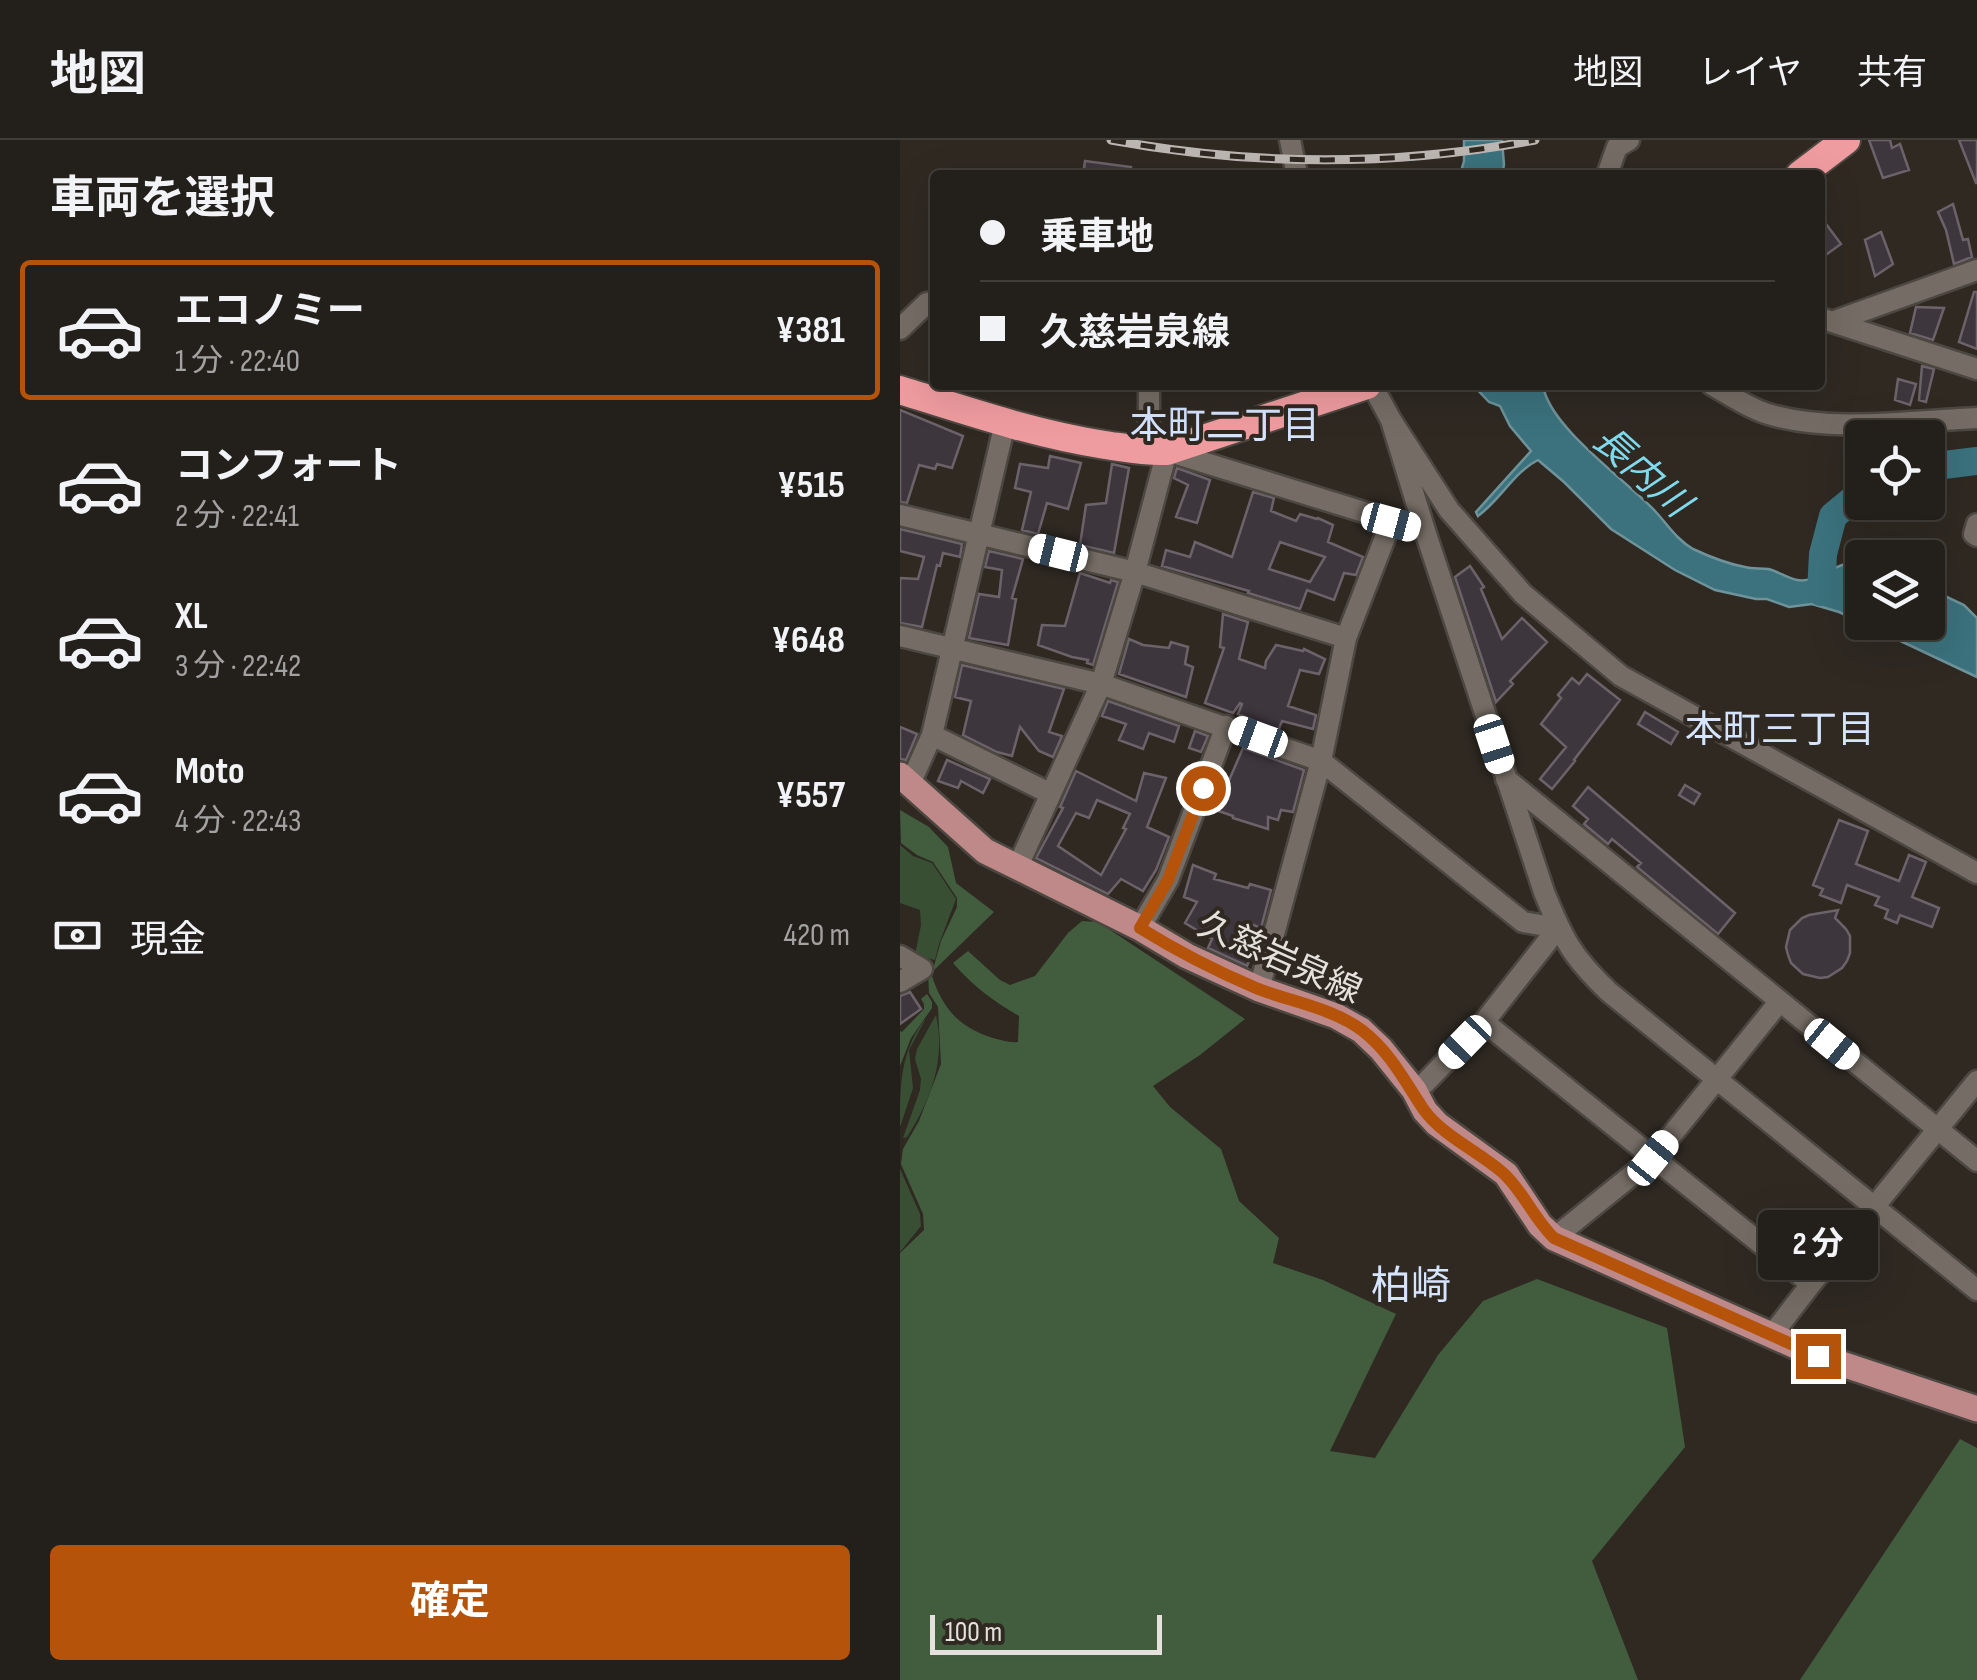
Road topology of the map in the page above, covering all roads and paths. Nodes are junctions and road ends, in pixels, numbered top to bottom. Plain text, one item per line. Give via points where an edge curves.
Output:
1 (1290, 140) edge
2 (1629, 140) edge
3 (1846, 140) edge
4 (1296, 170) edge
5 (1609, 170) edge
6 (1807, 170) edge
7 (1977, 270) edge
8 (930, 302) edge
9 (1826, 320) edge
10 (900, 329) edge
11 (1977, 369) edge
12 (900, 390) edge
13 (1149, 390) edge
14 (1354, 390) edge
15 (1373, 390) edge
16 (1721, 390) edge
17 (1977, 418) edge
18 (1391, 420) junction
19 (1005, 423) junction
20 (1158, 451) junction
21 (900, 514) edge
22 (1391, 522) junction
23 (1977, 524) edge
24 (1425, 531) junction
25 (980, 534) junction
26 (1977, 536) edge
27 (1135, 572) junction
28 (900, 636) edge
29 (1346, 638) junction
30 (954, 649) junction
31 (1101, 684) junction
32 (1226, 726) junction
33 (932, 735) junction
34 (1321, 760) junction
35 (1506, 779) junction
36 (905, 780) edge
37 (1051, 794) junction
38 (1018, 868) junction
39 (1977, 872) edge
40 (1140, 928) junction
41 (1558, 928) junction
42 (900, 956) edge
43 (900, 982) edge
44 (1258, 988) junction
45 (1780, 1001) junction
46 (1484, 1022) junction
47 (1716, 1078) junction
48 (1977, 1081) edge
49 (1414, 1090) junction
50 (1938, 1130) junction
51 (1653, 1158) junction
52 (1977, 1161) edge
53 (1874, 1206) junction
54 (1554, 1238) junction
55 (1811, 1284) junction
56 (1977, 1290) edge
57 (1771, 1336) junction
58 (1977, 1409) edge

1 - 4 street
2 - 5 street via 1617,148
3 - 6 highway
7 - 9 street
8 - 10 street
9 - 11 street
12 - 19 highway
13 - 20 street
14 - 20 highway
15 - 18 street
16 - 17 street via 1765,413 1810,422
18 - 24 street
18 - 39 street via 1449,510 1523,594 1621,676
19 - 20 highway
19 - 25 street
20 - 22 street
20 - 27 street
21 - 25 street
22 - 24 street
22 - 29 street
23 - 26 street
24 - 35 street
25 - 27 street
25 - 30 street
27 - 29 street
27 - 31 street
28 - 30 street
29 - 34 street
30 - 31 street
30 - 33 street
31 - 32 street
31 - 37 street
32 - 34 street
32 - 40 street via 1168,880
33 - 36 street
33 - 37 street
34 - 41 street via 1523,922
34 - 44 street
35 - 41 street
35 - 45 street
36 - 38 main road, 久慈岩泉線 via 985,851
37 - 38 street
38 - 40 main road, 久慈岩泉線
40 - 44 main road, 久慈岩泉線
41 - 46 street
41 - 47 street via 1596,980
42 - 43 street via 922,969
44 - 49 main road, 久慈岩泉線 via 1361,1030
45 - 47 street
45 - 50 street
46 - 49 street
46 - 51 street
47 - 51 street
47 - 53 street
48 - 50 street
49 - 54 main road, 久慈岩泉線 via 1437,1124 1506,1174
50 - 52 street
50 - 53 street
51 - 54 street
51 - 55 street
53 - 55 street
53 - 56 street
54 - 57 main road, 久慈岩泉線
55 - 57 street
57 - 58 main road, 久慈岩泉線

